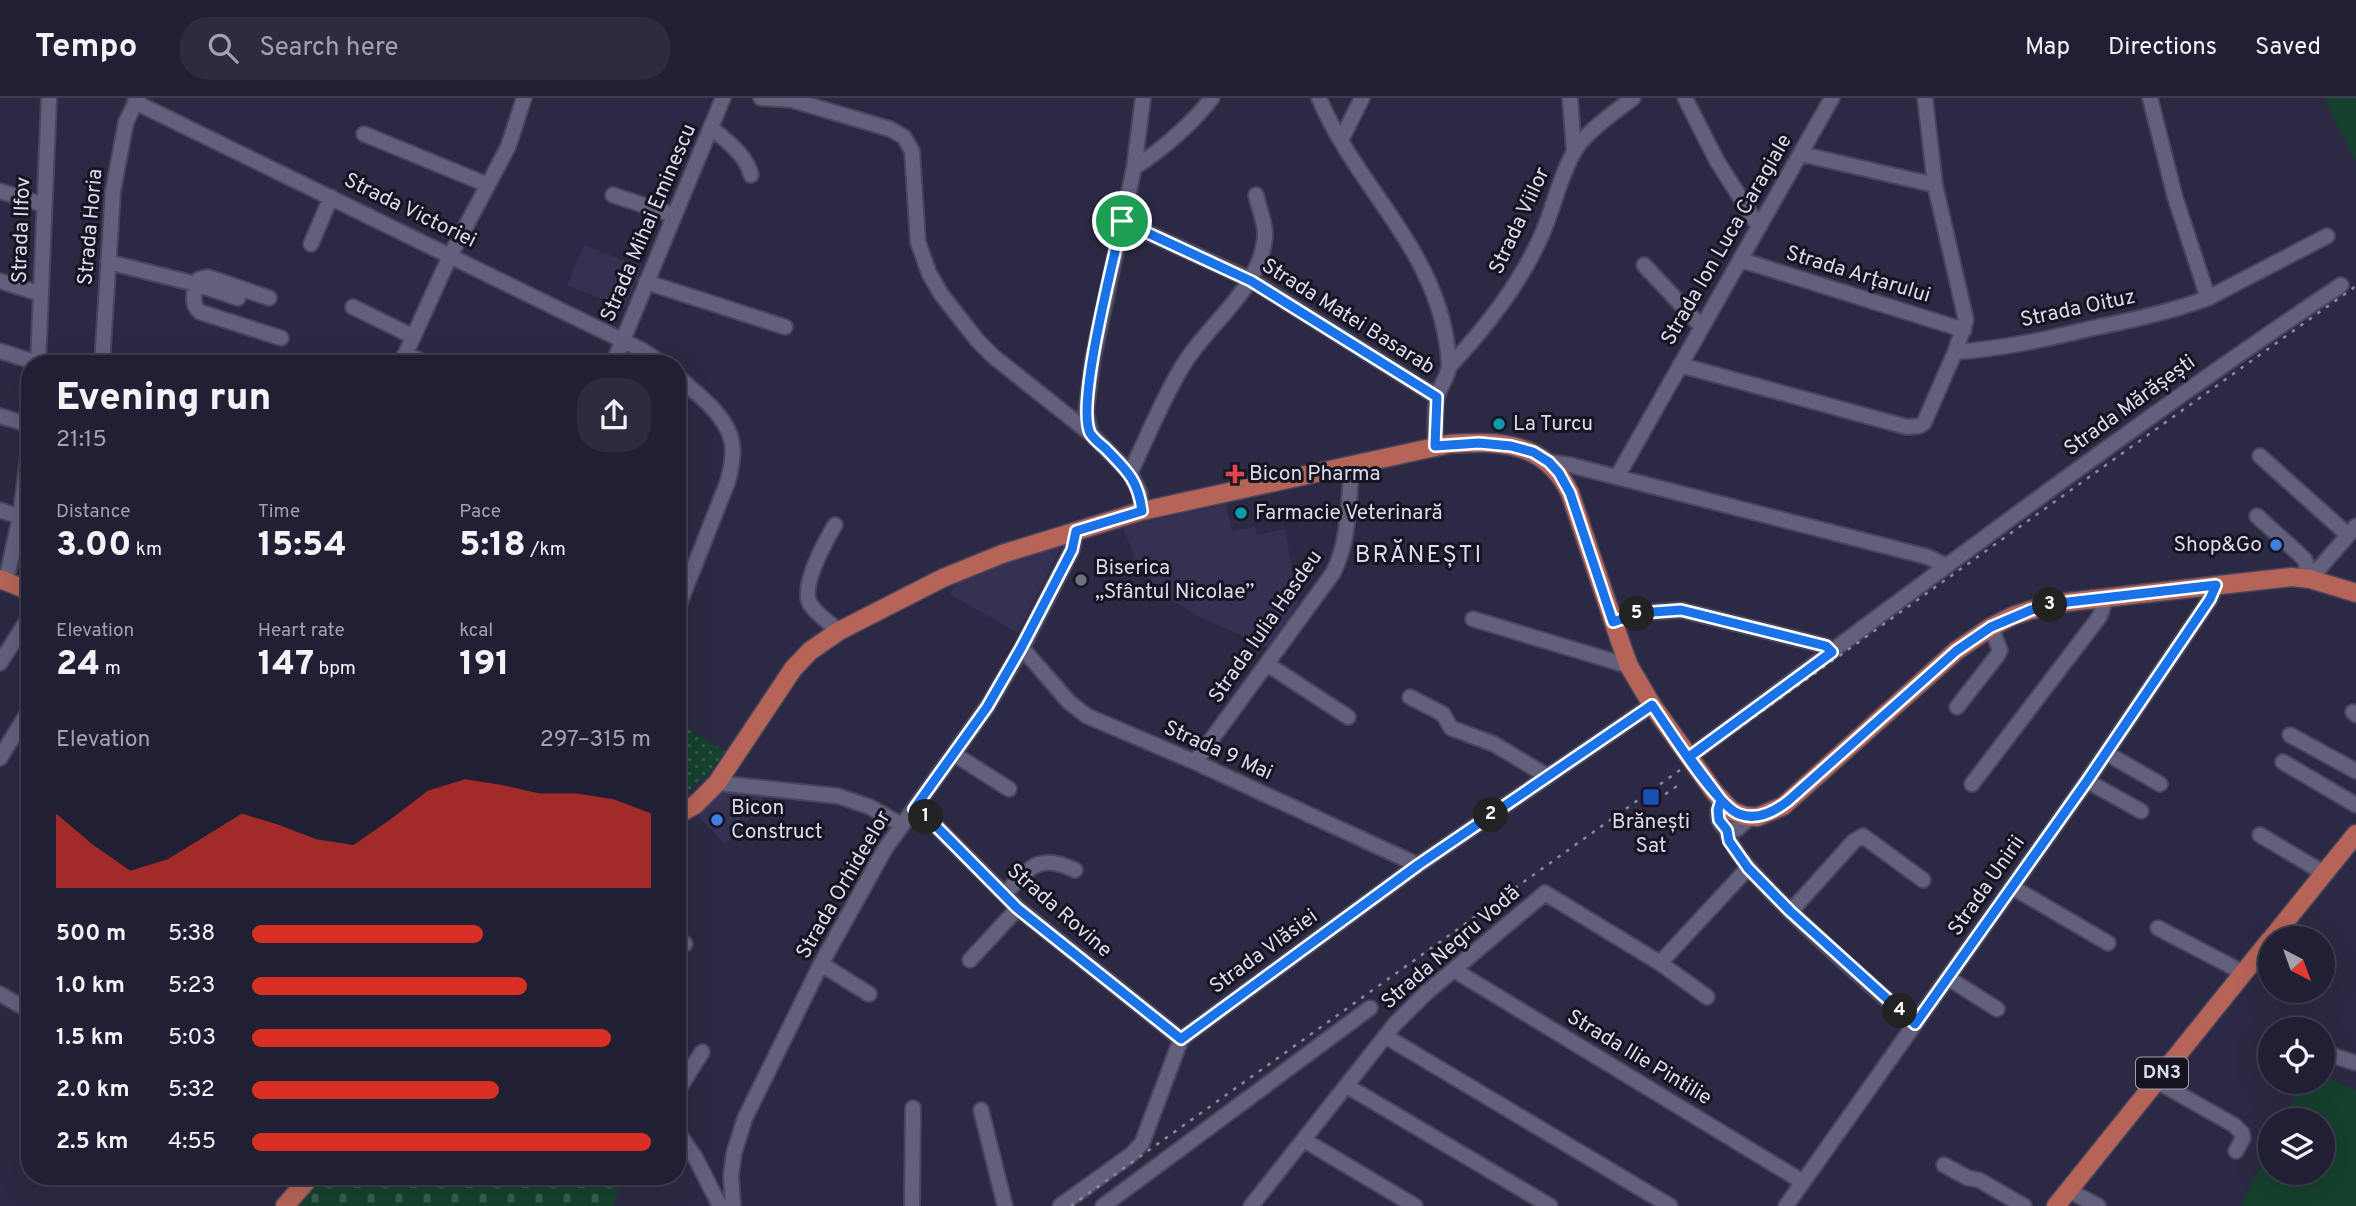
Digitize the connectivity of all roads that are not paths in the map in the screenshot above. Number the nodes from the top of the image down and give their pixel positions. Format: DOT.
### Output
graph roads {
  1 [pos="49,98"];
  2 [pos="524,98"];
  3 [pos="723,98"];
  4 [pos="761,98"];
  5 [pos="1143,98"];
  6 [pos="1212,98"];
  7 [pos="1319,98"];
  8 [pos="1362,98"];
  9 [pos="1570,98"];
  10 [pos="1633,98"];
  11 [pos="1679,98"];
  12 [pos="1832,98"];
  13 [pos="1926,98"];
  14 [pos="2150,98"];
  15 [pos="792,99"];
  16 [pos="137,100"];
  17 [pos="1688,104"];
  18 [pos="712,128"];
  19 [pos="364,134"];
  20 [pos="1341,140"];
  21 [pos="1574,151"];
  22 [pos="1801,154"];
  23 [pos="1134,168"];
  24 [pos="751,175"];
  25 [pos="488,185"];
  26 [pos="1936,185"];
  27 [pos="0,191"];
  28 [pos="613,195"];
  29 [pos="1255,195"];
  30 [pos="331,197"];
  31 [pos="44,205"];
  32 [pos="673,215"];
  33 [pos="1122,221"];
  34 [pos="1759,227"];
  35 [pos="2327,236"];
  36 [pos="311,244"];
  37 [pos="450,256"];
  38 [pos="1741,260"];
  39 [pos="108,262"];
  40 [pos="1644,265"];
  41 [pos="0,281"];
  42 [pos="1251,281"];
  43 [pos="646,282"];
  44 [pos="196,284"];
  45 [pos="2341,285"];
  46 [pos="41,294"];
  47 [pos="238,298"];
  48 [pos="269,298"];
  49 [pos="2207,298"];
  50 [pos="353,307"];
  51 [pos="785,327"];
  52 [pos="1702,327"];
  53 [pos="1964,330"];
  54 [pos="412,336"];
  55 [pos="281,338"];
  56 [pos="623,340"];
  57 [pos="0,351"];
  58 [pos="1955,352"];
  59 [pos="38,355"];
  60 [pos="103,355"];
  61 [pos="405,355"];
  62 [pos="617,355"];
  63 [pos="650,355"];
  64 [pos="21,358"];
  65 [pos="1680,365"];
  66 [pos="1449,367"];
  67 [pos="686,384"];
  68 [pos="1437,397"];
  69 [pos="0,415"];
  70 [pos="21,422"];
  71 [pos="1091,434"];
  72 [pos="1435,446"];
  73 [pos="2260,456"];
  74 [pos="1549,462"];
  75 [pos="1352,464"];
  76 [pos="1130,473"];
  77 [pos="1616,477"];
  78 [pos="0,510"];
  79 [pos="21,510"];
  80 [pos="1142,511"];
  81 [pos="2257,516"];
  82 [pos="20,517"];
  83 [pos="835,526"];
  84 [pos="1076,531"];
  85 [pos="2352,531"];
  86 [pos="1947,566"];
  87 [pos="2310,579"];
  88 [pos="3,580"];
  89 [pos="2216,585"];
  90 [pos="21,587"];
  91 [pos="686,587"];
  92 [pos="2356,593"];
  93 [pos="2106,597"];
  94 [pos="1473,619"];
  95 [pos="1613,622"];
  96 [pos="1991,627"];
  97 [pos="21,630"];
  98 [pos="839,631"];
  99 [pos="1021,648"];
  100 [pos="1832,652"];
  101 [pos="0,663"];
  102 [pos="1267,664"];
  103 [pos="1629,666"];
  104 [pos="1410,697"];
  105 [pos="1652,705"];
  106 [pos="1957,707"];
  107 [pos="1348,718"];
  108 [pos="21,724"];
  109 [pos="2290,735"];
  110 [pos="2106,753"];
  111 [pos="954,754"];
  112 [pos="1689,757"];
  113 [pos="0,758"];
  114 [pos="1195,762"];
  115 [pos="2283,762"];
  116 [pos="2356,771"];
  117 [pos="1547,776"];
  118 [pos="2087,781"];
  119 [pos="717,783"];
  120 [pos="2160,784"];
  121 [pos="1972,785"];
  122 [pos="1009,789"];
  123 [pos="1721,800"];
  124 [pos="2356,806"];
  125 [pos="914,809"];
  126 [pos="686,810"];
  127 [pos="2141,811"];
  128 [pos="1751,817"];
  129 [pos="902,825"];
  130 [pos="1727,830"];
  131 [pos="2356,834"];
  132 [pos="2260,835"];
  133 [pos="1418,865"];
  134 [pos="1748,868"];
  135 [pos="1075,870"];
  136 [pos="2324,873"];
  137 [pos="1923,880"];
  138 [pos="2012,887"];
  139 [pos="1004,894"];
  140 [pos="1017,908"];
  141 [pos="1790,911"];
  142 [pos="2281,926"];
  143 [pos="2158,928"];
  144 [pos="2108,943"];
  145 [pos="2258,955"];
  146 [pos="970,960"];
  147 [pos="1660,963"];
  148 [pos="821,964"];
  149 [pos="1454,970"];
  150 [pos="2244,973"];
  151 [pos="1948,978"];
  152 [pos="0,994"];
  153 [pos="869,994"];
  154 [pos="1707,997"];
  155 [pos="21,1006"];
  156 [pos="1370,1008"];
  157 [pos="1997,1009"];
  158 [pos="1915,1024"];
  159 [pos="1385,1036"];
  160 [pos="1181,1039"];
  161 [pos="702,1052"];
  162 [pos="2335,1056"];
  163 [pos="2356,1063"];
  164 [pos="686,1078"];
  165 [pos="2156,1081"];
  166 [pos="1347,1086"];
  167 [pos="913,1108"];
  168 [pos="981,1110"];
  169 [pos="1144,1137"];
  170 [pos="1304,1140"];
  171 [pos="686,1144"];
  172 [pos="2236,1151"];
  173 [pos="1159,1164"];
  174 [pos="1944,1165"];
  175 [pos="1803,1182"];
  176 [pos="301,1185"];
  177 [pos="2068,1190"];
  178 [pos="285,1206"];
  179 [pos="720,1206"];
  180 [pos="733,1206"];
  181 [pos="912,1206"];
  182 [pos="1005,1206"];
  183 [pos="1060,1206"];
  184 [pos="1103,1206"];
  185 [pos="1251,1206"];
  186 [pos="1415,1206"];
  187 [pos="1550,1206"];
  188 [pos="1670,1206"];
  189 [pos="1786,1206"];
  190 [pos="2025,1206"];
  191 [pos="2056,1206"];
  192 [pos="2098,1206"];
  1 -- 31 [label="street, Strada Ilfov"];
  2 -- 25 [label="street"];
  3 -- 18 [label="street, Strada Mihai Eminescu"];
  4 -- 15 [label="street"];
  5 -- 23 [label="street"];
  6 -- 23 [label="street"];
  7 -- 20 [label="street"];
  8 -- 20 [label="street"];
  9 -- 21 [label="street"];
  10 -- 21 [label="street, Strada Viilor"];
  11 -- 17 [label="street"];
  12 -- 22 [label="street, Strada Ion Luca Caragiale"];
  13 -- 26 [label="street, Strada Ion Luca Caragiale"];
  14 -- 49 [label="street"];
  15 -- 71 [label="street"];
  16 -- 30 [label="street, Strada Victoriei"];
  16 -- 39 [label="street, Strada Horia"];
  17 -- 34 [label="street"];
  18 -- 24 [label="street"];
  18 -- 32 [label="street, Strada Mihai Eminescu"];
  19 -- 25 [label="street"];
  20 -- 66 [label="street"];
  21 -- 66 [label="street, Strada Viilor"];
  22 -- 26 [label="street"];
  22 -- 34 [label="street, Strada Ion Luca Caragiale"];
  23 -- 33 [label="street"];
  25 -- 37 [label="street"];
  26 -- 53 [label="street, Strada Ion Luca Caragiale"];
  27 -- 31 [label="street"];
  28 -- 32 [label="street"];
  29 -- 42 [label="street"];
  30 -- 36 [label="street"];
  30 -- 37 [label="street, Strada Victoriei"];
  31 -- 46 [label="street, Strada Ilfov"];
  32 -- 43 [label="street, Strada Mihai Eminescu"];
  33 -- 42 [label="street, Strada Matei Basarab"];
  33 -- 71 [label="street"];
  34 -- 38 [label="street, Strada Ion Luca Caragiale"];
  35 -- 49 [label="street, Strada Oituz"];
  37 -- 54 [label="street"];
  37 -- 56 [label="street, Strada Victoriei"];
  38 -- 52 [label="street, Strada Ion Luca Caragiale"];
  38 -- 53 [label="street, Strada Arțarului"];
  39 -- 44 [label="street"];
  39 -- 60 [label="street, Strada Horia"];
  40 -- 52 [label="street"];
  41 -- 46 [label="street"];
  42 -- 68 [label="street, Strada Matei Basarab"];
  42 -- 76 [label="street"];
  43 -- 51 [label="street"];
  43 -- 56 [label="street, Strada Mihai Eminescu"];
  44 -- 47 [label="street"];
  44 -- 48 [label="street"];
  44 -- 55 [label="street"];
  45 -- 86 [label="street, Strada Mărășești"];
  46 -- 59 [label="street, Strada Ilfov"];
  49 -- 58 [label="street, Strada Oituz"];
  50 -- 54 [label="street"];
  52 -- 65 [label="street, Strada Ion Luca Caragiale"];
  53 -- 58 [label="street, Strada Ion Luca Caragiale"];
  54 -- 61 [label="street"];
  56 -- 62 [label="street, Strada Mihai Eminescu"];
  56 -- 63 [label="street, Strada Victoriei"];
  57 -- 64 [label="street"];
  58 -- 65 [label="street, Strada Ion Luca Caragiale"];
  65 -- 77 [label="street, Strada Ion Luca Caragiale"];
  66 -- 68 [label="street"];
  67 -- 91 [label="street"];
  68 -- 72 [label="street"];
  69 -- 70 [label="street"];
  71 -- 76 [label="street"];
  72 -- 74 [label="main road"];
  72 -- 75 [label="main road"];
  73 -- 85 [label="street"];
  74 -- 77 [label="street"];
  74 -- 95 [label="main road"];
  75 -- 80 [label="main road"];
  75 -- 102 [label="street, Strada Iulia Hasdeu"];
  76 -- 80 [label="street"];
  77 -- 86 [label="street"];
  78 -- 82 [label="street"];
  79 -- 82 [label="street"];
  80 -- 84 [label="main road"];
  81 -- 87 [label="street"];
  82 -- 88 [label="street"];
  83 -- 98 [label="street"];
  84 -- 98 [label="main road"];
  84 -- 99 [label="street, Strada Orhideelor"];
  85 -- 87 [label="street"];
  86 -- 100 [label="street, Strada Mărășești"];
  87 -- 89 [label="main road"];
  87 -- 92 [label="main road"];
  88 -- 90 [label="main road"];
  89 -- 93 [label="main road"];
  89 -- 110 [label="street, Strada Unirii"];
  93 -- 96 [label="main road"];
  93 -- 121 [label="street"];
  94 -- 103 [label="street"];
  95 -- 100 [label="street"];
  95 -- 103 [label="main road"];
  96 -- 106 [label="street"];
  96 -- 128 [label="main road"];
  97 -- 101 [label="street"];
  98 -- 119 [label="main road"];
  99 -- 111 [label="street, Strada Orhideelor"];
  99 -- 114 [label="street, Strada 9 Mai"];
  100 -- 112 [label="street, Strada Mărășești"];
  102 -- 107 [label="street"];
  102 -- 114 [label="street, Strada Iulia Hasdeu"];
  103 -- 105 [label="main road"];
  104 -- 117 [label="street"];
  105 -- 112 [label="main road"];
  105 -- 117 [label="street, Strada Vlăsiei"];
  108 -- 113 [label="street"];
  109 -- 116 [label="street"];
  110 -- 118 [label="street, Strada Unirii"];
  110 -- 120 [label="street"];
  111 -- 122 [label="street"];
  111 -- 125 [label="street, Strada Orhideelor"];
  112 -- 123 [label="main road"];
  114 -- 133 [label="street, Strada 9 Mai"];
  115 -- 124 [label="street"];
  117 -- 133 [label="street, Strada Vlăsiei"];
  118 -- 127 [label="street"];
  118 -- 138 [label="street, Strada Unirii"];
  119 -- 126 [label="main road"];
  119 -- 129 [label="street"];
  123 -- 128 [label="main road"];
  123 -- 130 [label="street"];
  125 -- 129 [label="street, Strada Orhideelor"];
  125 -- 139 [label="street, Strada Rovine"];
  128 -- 130 [label="street"];
  129 -- 148 [label="street, Strada Orhideelor"];
  130 -- 134 [label="street"];
  131 -- 136 [label="main road, DN3"];
  132 -- 136 [label="street"];
  133 -- 160 [label="street, Strada Vlăsiei"];
  134 -- 141 [label="street"];
  134 -- 147 [label="street"];
  135 -- 139 [label="street"];
  136 -- 142 [label="main road, DN3"];
  137 -- 141 [label="street"];
  138 -- 144 [label="street"];
  138 -- 151 [label="street, Strada Unirii"];
  139 -- 140 [label="street, Strada Rovine"];
  140 -- 146 [label="street"];
  140 -- 160 [label="street, Strada Rovine"];
  141 -- 158 [label="street"];
  143 -- 150 [label="street"];
  145 -- 150 [label="main road, DN3"];
  147 -- 149 [label="street, Strada Negru Vodă"];
  147 -- 154 [label="street, Strada Negru Vodă"];
  148 -- 153 [label="street"];
  148 -- 180 [label="street, Strada Orhideelor"];
  149 -- 159 [label="street, Strada Negru Vodă"];
  149 -- 175 [label="street, Strada Ilie Pintilie"];
  150 -- 165 [label="main road, DN3"];
  151 -- 157 [label="street"];
  151 -- 158 [label="street, Strada Unirii"];
  152 -- 155 [label="street"];
  156 -- 173 [label="street"];
  158 -- 175 [label="street, Strada Unirii"];
  159 -- 166 [label="street, Strada Negru Vodă"];
  159 -- 188 [label="street"];
  160 -- 169 [label="street"];
  161 -- 164 [label="street"];
  162 -- 163 [label="street"];
  165 -- 172 [label="street"];
  165 -- 177 [label="main road, DN3"];
  166 -- 170 [label="street, Strada Negru Vodă"];
  166 -- 187 [label="street"];
  167 -- 181 [label="street"];
  168 -- 182 [label="street"];
  169 -- 173 [label="street"];
  169 -- 183 [label="street"];
  170 -- 185 [label="street, Strada Negru Vodă"];
  170 -- 186 [label="street"];
  171 -- 179 [label="street"];
  173 -- 184 [label="street"];
  174 -- 190 [label="street"];
  175 -- 189 [label="street, Strada Unirii"];
  176 -- 178 [label="main road"];
  177 -- 191 [label="main road, DN3"];
  177 -- 192 [label="street"];
}
